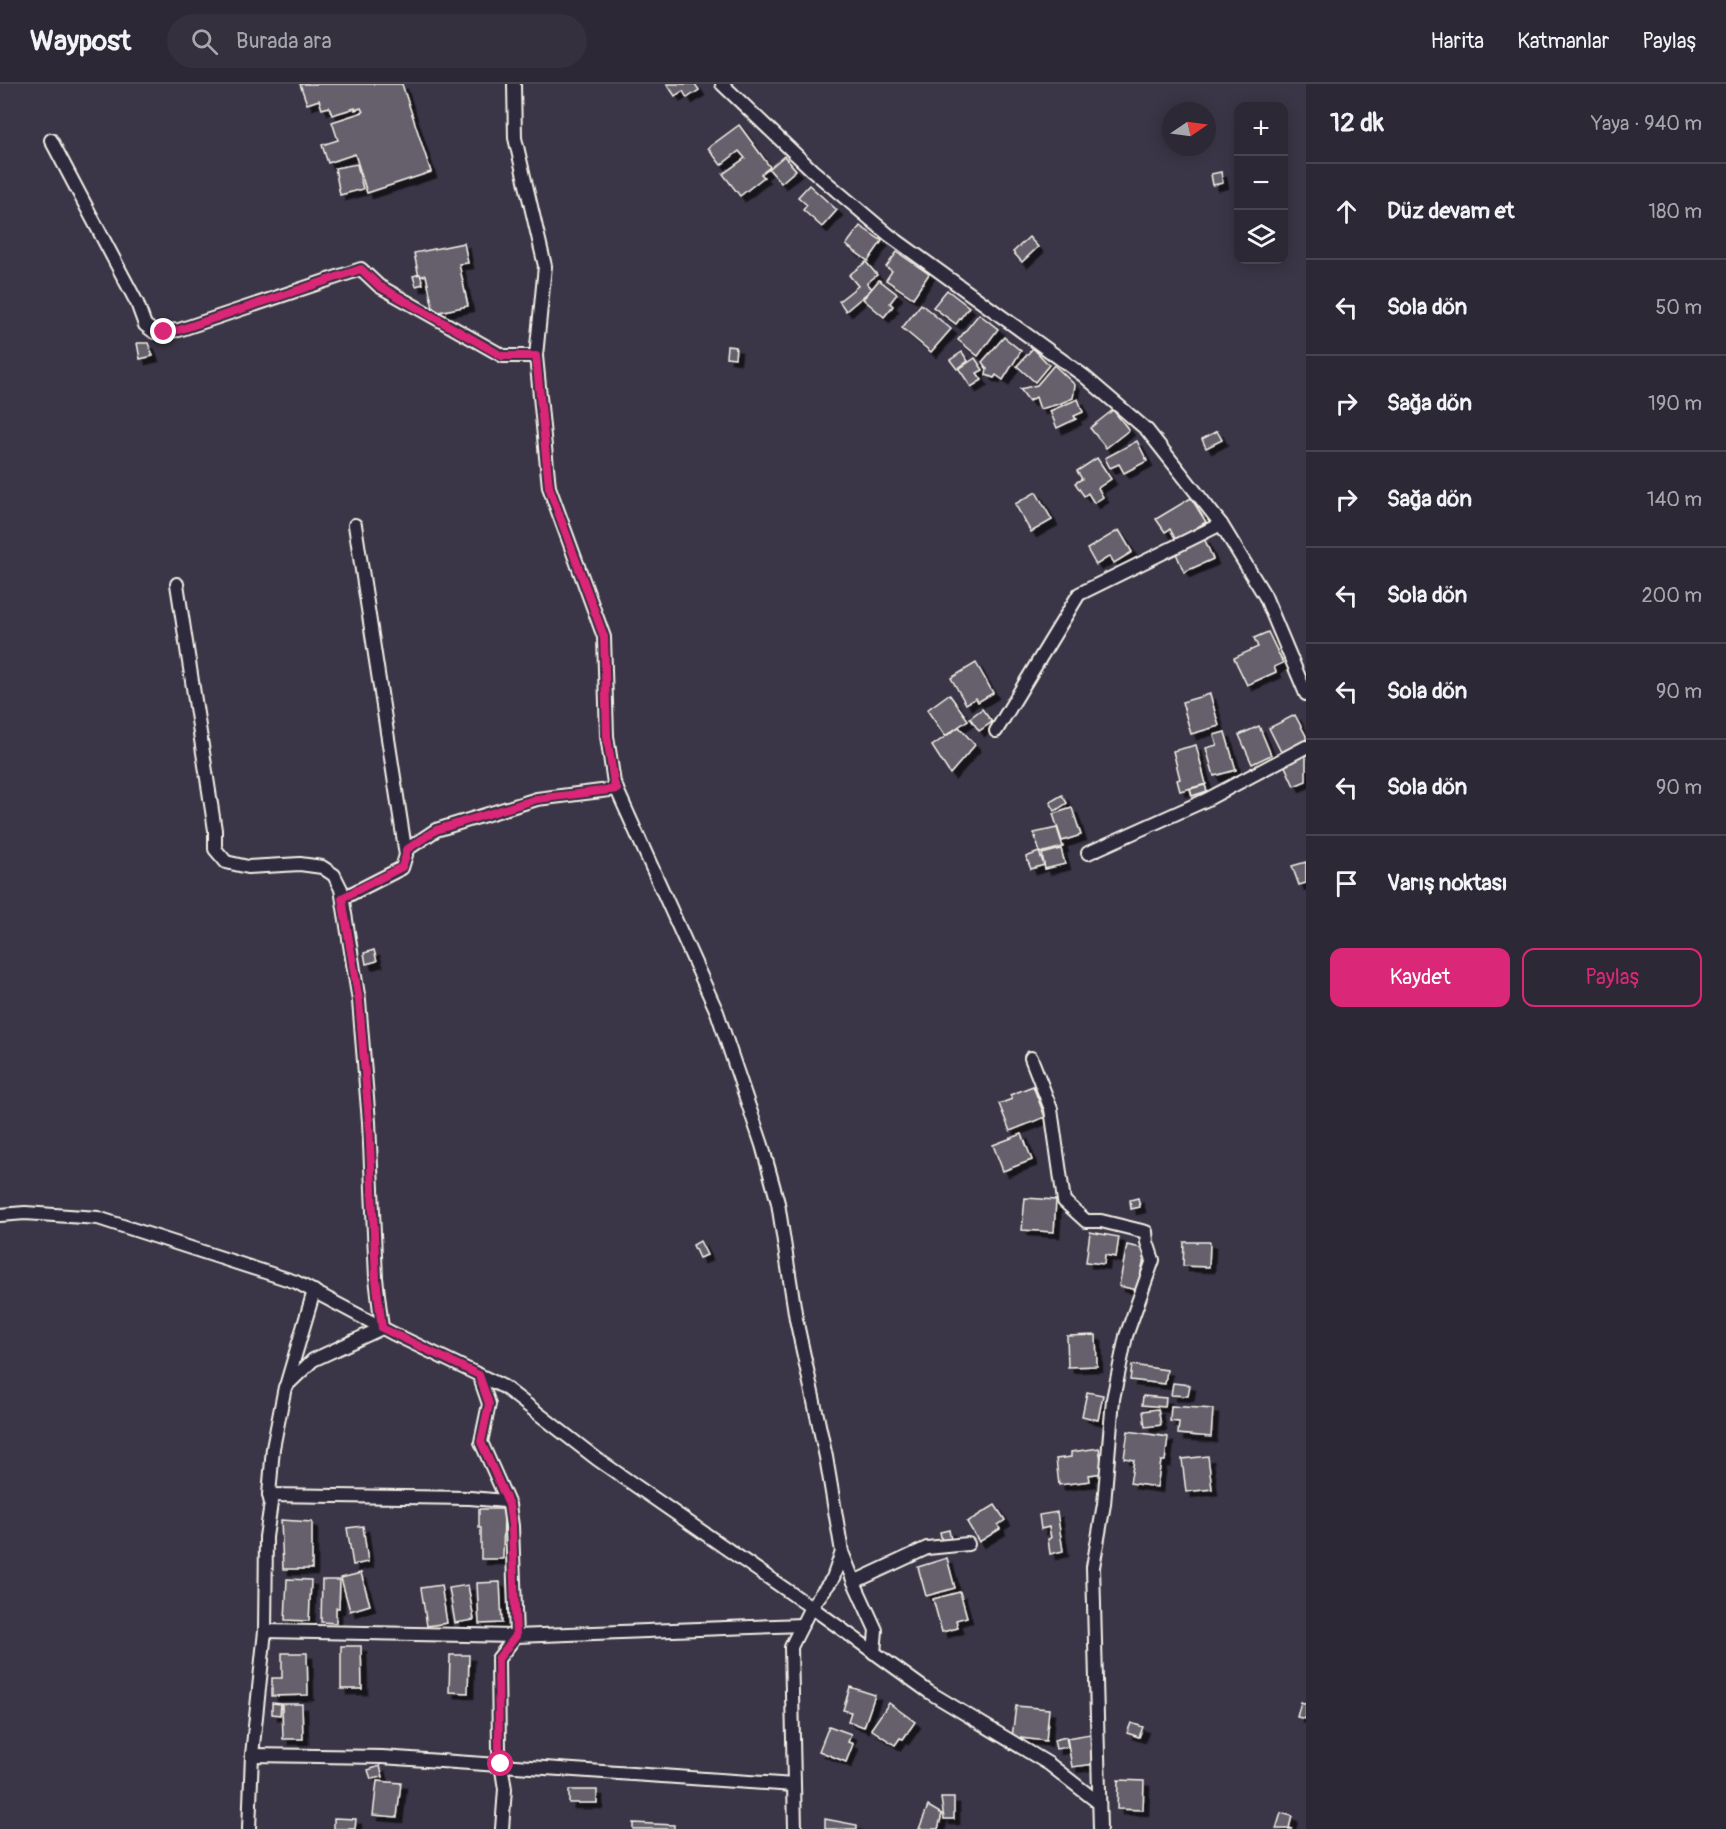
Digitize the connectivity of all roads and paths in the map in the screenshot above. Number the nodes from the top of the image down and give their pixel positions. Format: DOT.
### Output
graph roads {
  1 [pos="514,84"];
  2 [pos="722,84"];
  3 [pos="51,140"];
  4 [pos="536,356"];
  5 [pos="1221,524"];
  6 [pos="356,525"];
  7 [pos="177,584"];
  8 [pos="1306,694"];
  9 [pos="996,730"];
  10 [pos="1306,747"];
  11 [pos="617,789"];
  12 [pos="406,850"];
  13 [pos="1088,853"];
  14 [pos="342,898"];
  15 [pos="1031,1058"];
  16 [pos="0,1215"];
  17 [pos="314,1291"];
  18 [pos="382,1328"];
  19 [pos="479,1375"];
  20 [pos="285,1387"];
  21 [pos="269,1496"];
  22 [pos="509,1505"];
  23 [pos="968,1544"];
  24 [pos="842,1552"];
  25 [pos="854,1582"];
  26 [pos="811,1607"];
  27 [pos="802,1624"];
  28 [pos="265,1631"];
  29 [pos="516,1636"];
  30 [pos="874,1653"];
  31 [pos="252,1755"];
  32 [pos="501,1764"];
  33 [pos="794,1785"];
  34 [pos="1099,1803"];
  35 [pos="249,1829"];
  36 [pos="502,1829"];
  37 [pos="795,1829"];
  38 [pos="1100,1829"];
  1 -- 4 [label="street"];
  2 -- 5 [label="street"];
  3 -- 4 [label="street"];
  4 -- 11 [label="street"];
  5 -- 8 [label="street"];
  5 -- 9 [label="street"];
  6 -- 12 [label="street"];
  7 -- 14 [label="street"];
  10 -- 13 [label="street"];
  11 -- 12 [label="street"];
  11 -- 24 [label="street"];
  12 -- 14 [label="street"];
  14 -- 18 [label="street"];
  15 -- 34 [label="street"];
  16 -- 17 [label="street"];
  17 -- 18 [label="street"];
  17 -- 20 [label="street"];
  18 -- 19 [label="street"];
  18 -- 20 [label="street"];
  19 -- 22 [label="street"];
  19 -- 26 [label="street"];
  20 -- 21 [label="street"];
  21 -- 22 [label="street"];
  21 -- 28 [label="street"];
  22 -- 29 [label="street"];
  23 -- 25 [label="street"];
  24 -- 25 [label="street"];
  24 -- 26 [label="street"];
  25 -- 30 [label="street"];
  26 -- 27 [label="street"];
  26 -- 30 [label="street"];
  27 -- 29 [label="street"];
  27 -- 33 [label="street"];
  28 -- 29 [label="street"];
  28 -- 31 [label="street"];
  29 -- 32 [label="street"];
  30 -- 34 [label="street"];
  31 -- 32 [label="street"];
  31 -- 35 [label="street"];
  32 -- 33 [label="street"];
  32 -- 36 [label="street"];
  33 -- 37 [label="street"];
  34 -- 38 [label="street"];
}
